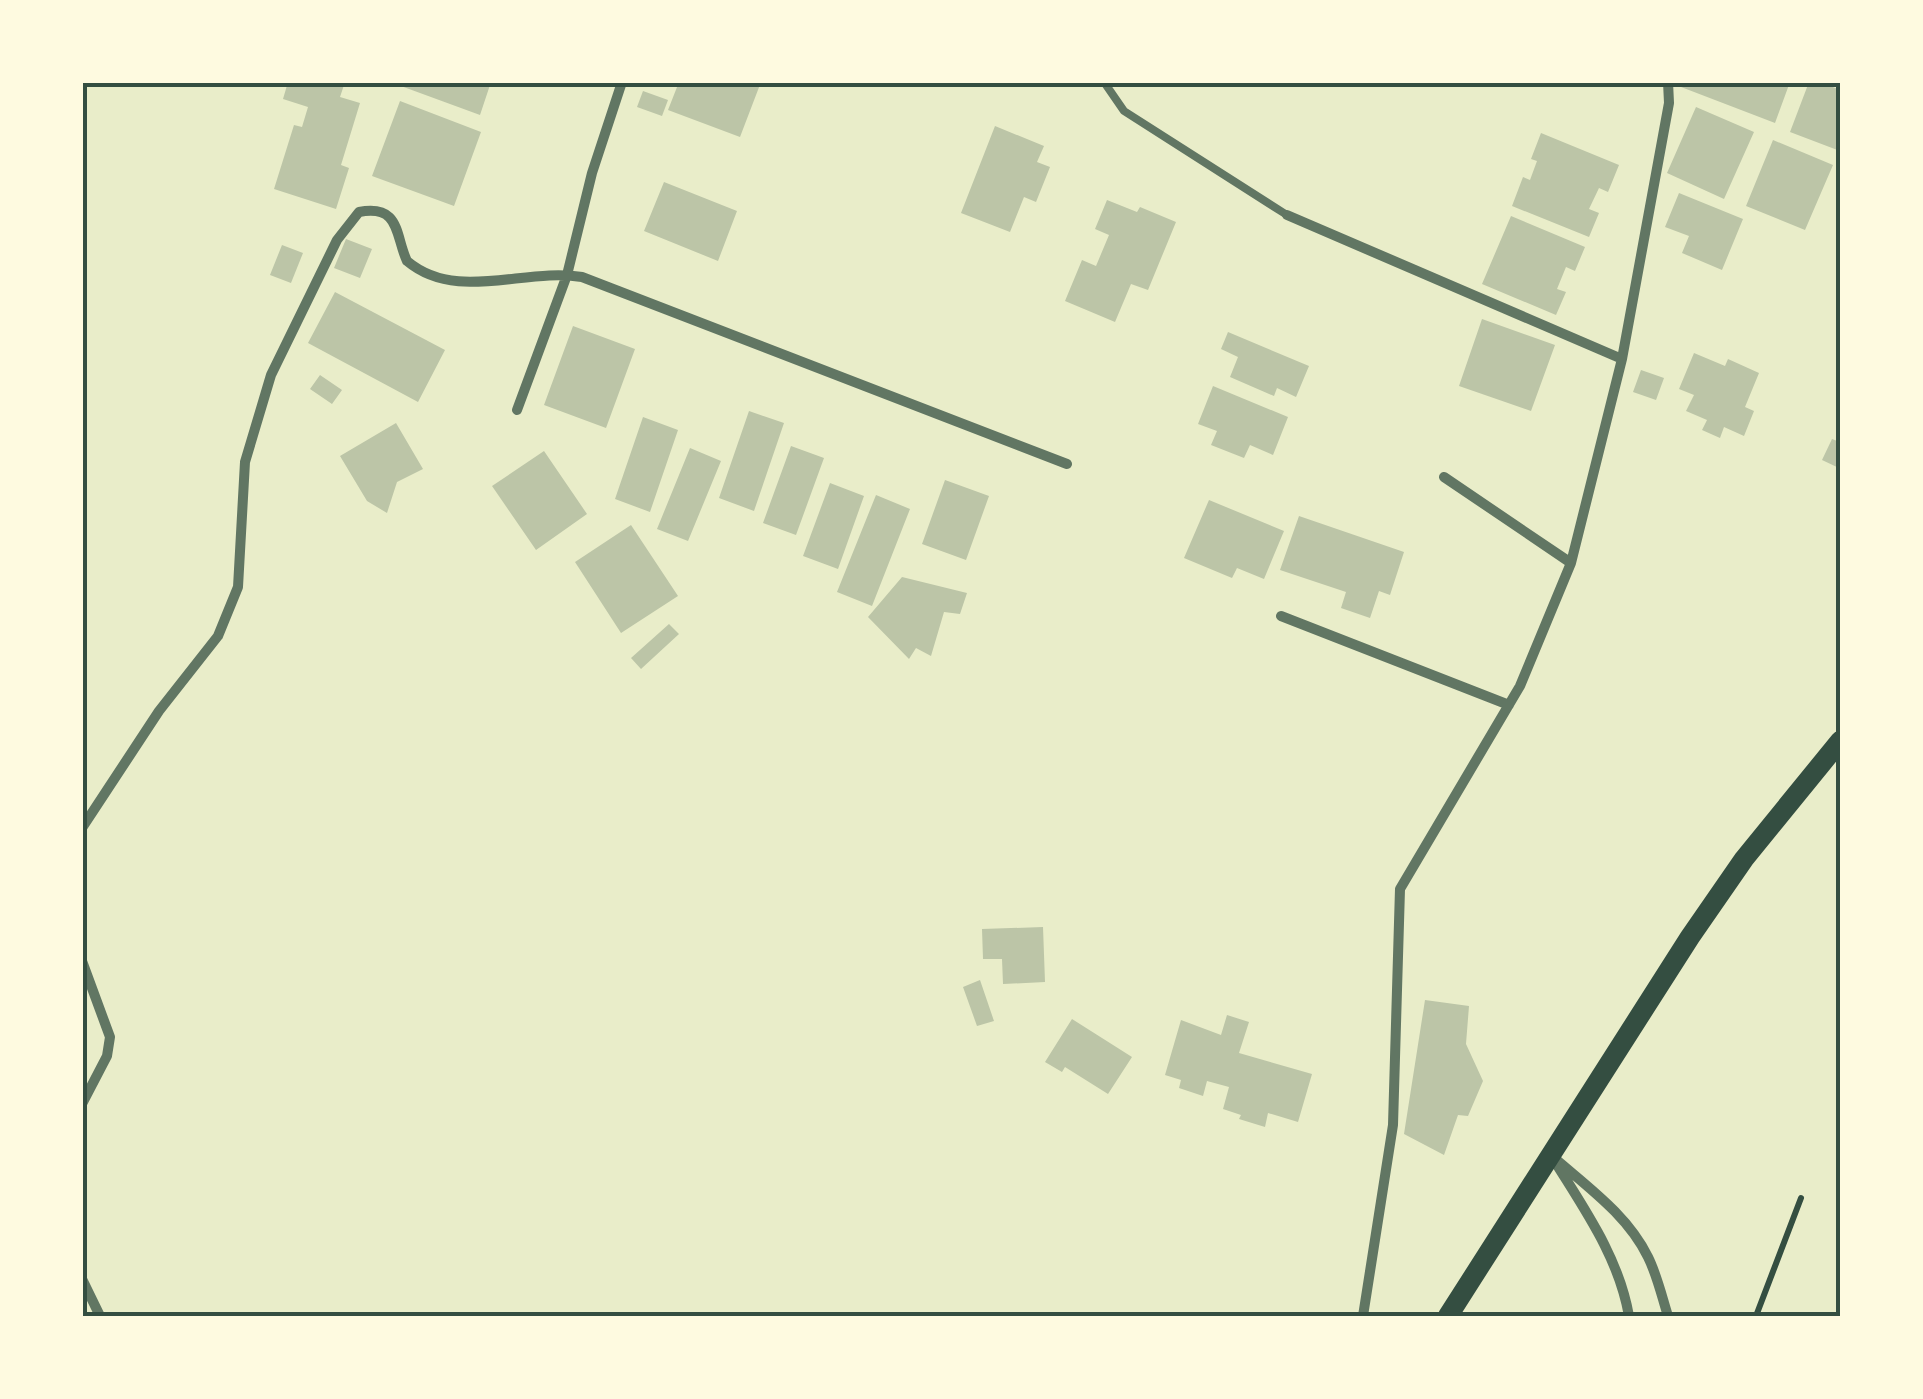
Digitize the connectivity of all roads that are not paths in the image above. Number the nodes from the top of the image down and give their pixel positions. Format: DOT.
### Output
graph roads {
  1 [pos="622,82"];
  2 [pos="1104,82"];
  3 [pos="1668,82"];
  4 [pos="1286,214"];
  5 [pos="566,274"];
  6 [pos="1622,360"];
  7 [pos="517,410"];
  8 [pos="1067,464"];
  9 [pos="1444,476"];
  10 [pos="1571,563"];
  11 [pos="1280,616"];
  12 [pos="1509,705"];
  13 [pos="1840,741"];
  14 [pos="82,828"];
  15 [pos="82,961"];
  16 [pos="82,1104"];
  17 [pos="1551,1156"];
  18 [pos="82,1279"];
  19 [pos="100,1316"];
  20 [pos="1363,1316"];
  21 [pos="1448,1316"];
  22 [pos="1628,1316"];
  23 [pos="1668,1316"];
  1 -- 5 [label="street"];
  2 -- 4 [label="lane"];
  3 -- 6 [label="street"];
  4 -- 6 [label="street"];
  5 -- 7 [label="street"];
  5 -- 8 [label="street"];
  5 -- 14 [label="street"];
  6 -- 10 [label="street"];
  9 -- 10 [label="street"];
  10 -- 12 [label="street"];
  11 -- 12 [label="street"];
  12 -- 20 [label="street"];
  13 -- 17 [label="main road"];
  15 -- 16 [label="street"];
  17 -- 21 [label="main road"];
  17 -- 22 [label="street"];
  17 -- 23 [label="street"];
  18 -- 19 [label="street"];
}
